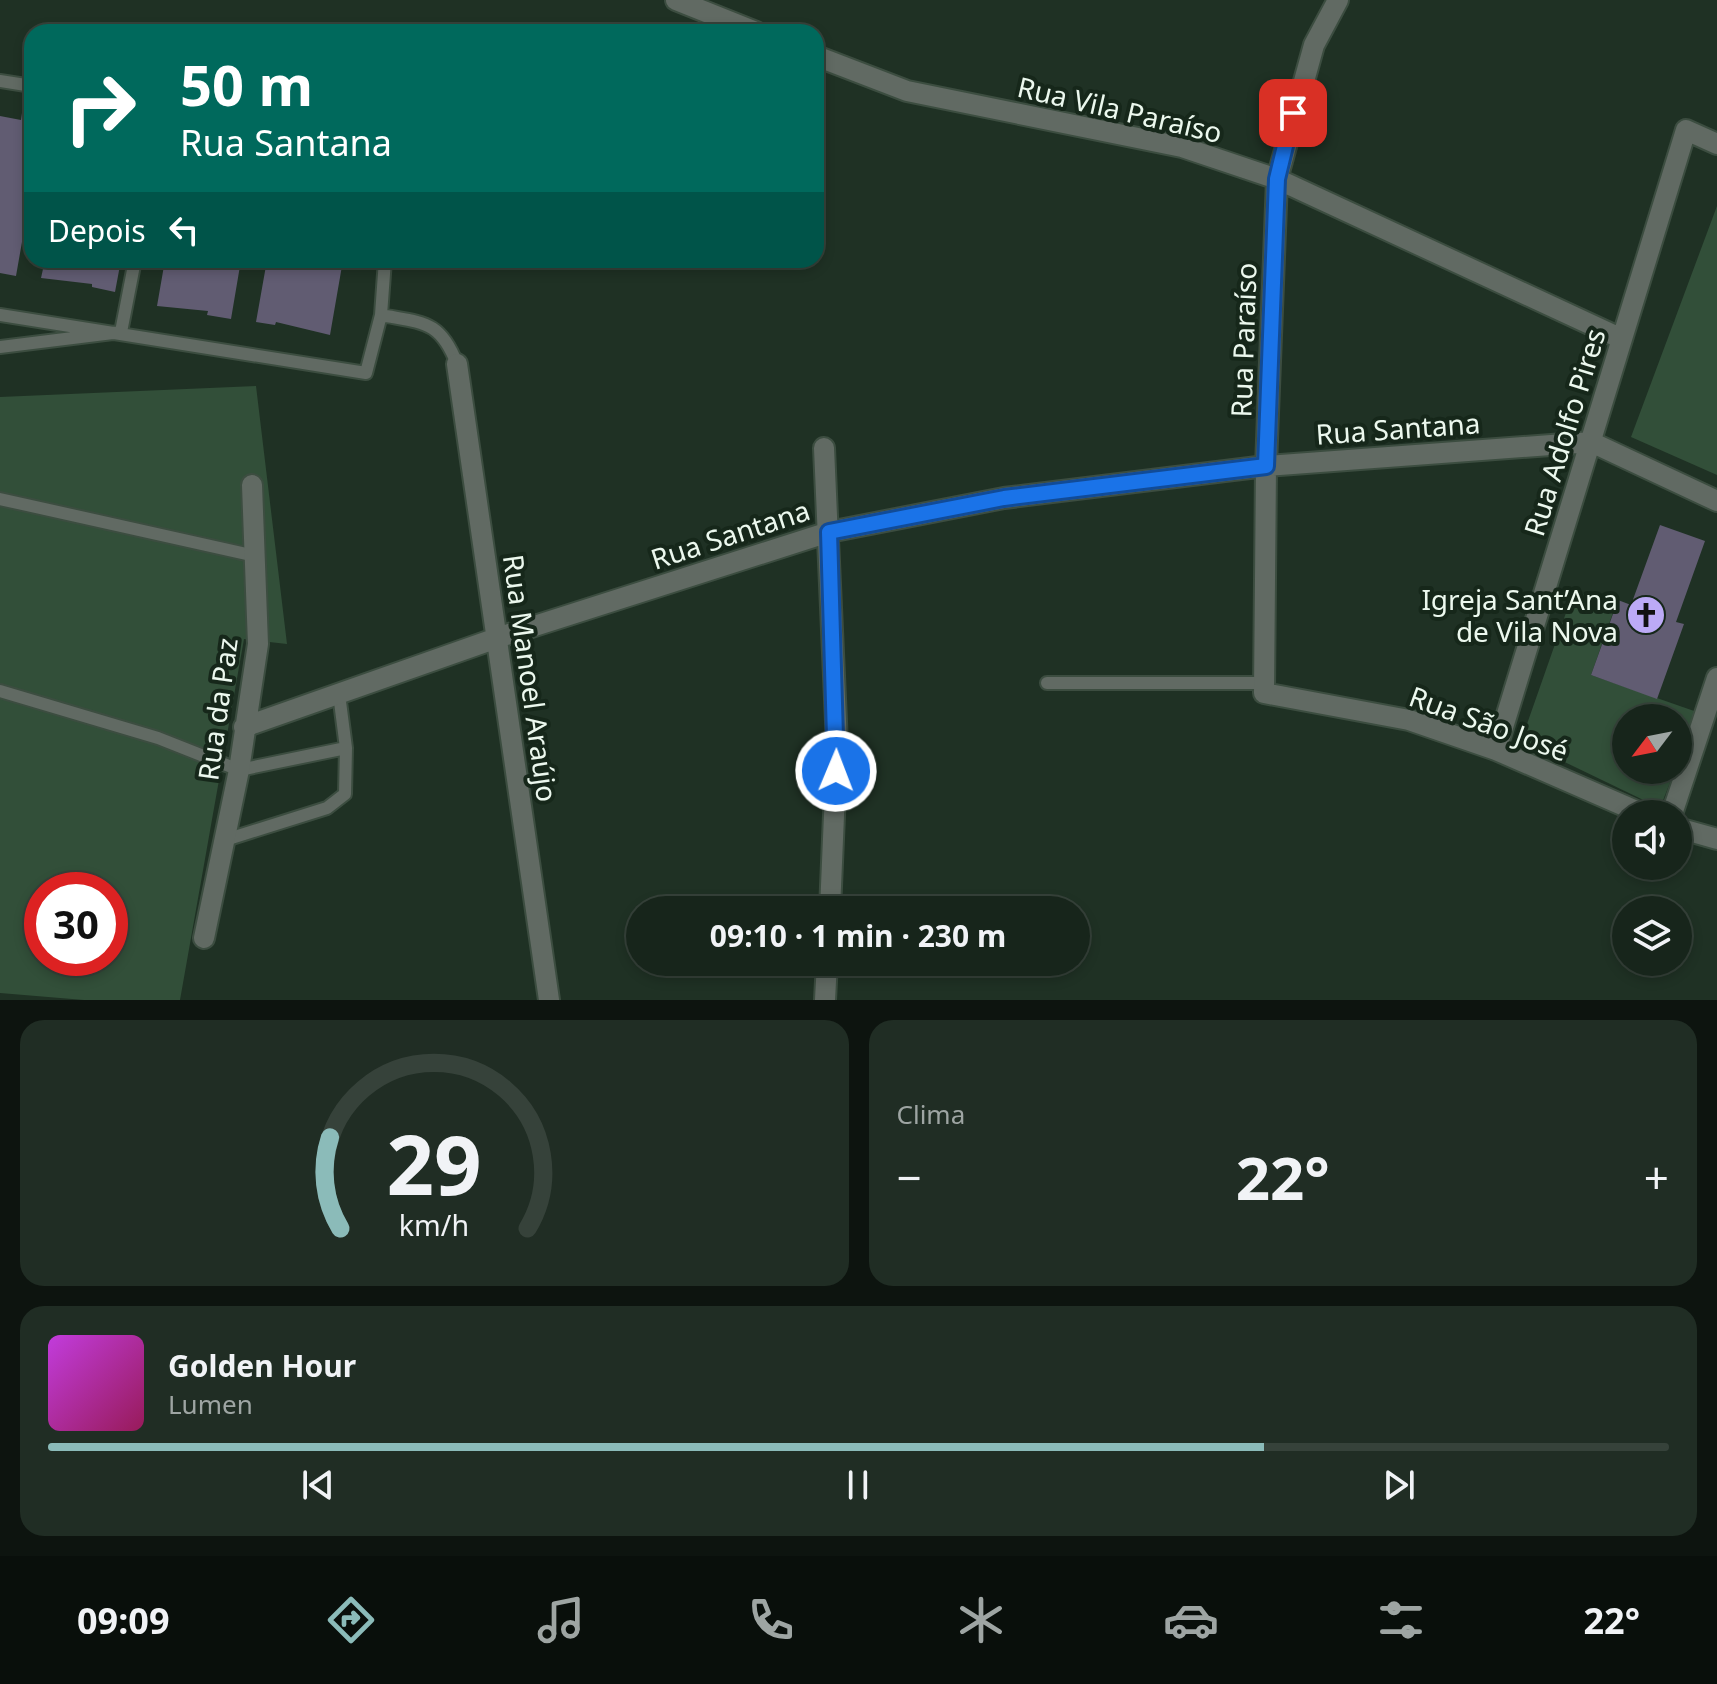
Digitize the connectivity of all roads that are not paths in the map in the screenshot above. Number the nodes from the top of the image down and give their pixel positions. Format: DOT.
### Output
graph roads {
  1 [pos="676,0"];
  2 [pos="1338,0"];
  3 [pos="736,24"];
  4 [pos="824,59"];
  5 [pos="0,81"];
  6 [pos="24,85"];
  7 [pos="1717,144"];
  8 [pos="1277,179"];
  9 [pos="133,268"];
  10 [pos="384,268"];
  11 [pos="0,315"];
  12 [pos="381,315"];
  13 [pos="121,332"];
  14 [pos="1622,339"];
  15 [pos="0,347"];
  16 [pos="457,364"];
  17 [pos="1591,442"];
  18 [pos="824,448"];
  19 [pos="1266,466"];
  20 [pos="252,485"];
  21 [pos="0,499"];
  22 [pos="1717,501"];
  23 [pos="829,532"];
  24 [pos="255,556"];
  25 [pos="497,638"];
  26 [pos="1717,678"];
  27 [pos="1047,683"];
  28 [pos="1264,688"];
  29 [pos="0,691"];
  30 [pos="339,694"];
  31 [pos="244,727"];
  32 [pos="346,748"];
  33 [pos="1496,750"];
  34 [pos="239,770"];
  35 [pos="1677,800"];
  36 [pos="1612,801"];
  37 [pos="1692,832"];
  38 [pos="1717,839"];
  39 [pos="222,841"];
  40 [pos="831,896"];
  41 [pos="204,938"];
  42 [pos="826,976"];
  43 [pos="549,1000"];
  44 [pos="825,1000"];
  1 -- 3 [label="street"];
  2 -- 8 [label="street, Rua Paraíso"];
  4 -- 8 [label="street, Rua Vila Paraíso"];
  5 -- 6 [label="lane"];
  7 -- 14 [label="street, Rua Adolfo Pires"];
  8 -- 14 [label="street, Rua Vila Paraíso"];
  8 -- 19 [label="street, Rua Paraíso"];
  9 -- 13 [label="lane"];
  10 -- 12 [label="lane"];
  11 -- 13 [label="lane"];
  12 -- 13 [label="lane"];
  12 -- 16 [label="lane"];
  13 -- 15 [label="lane"];
  14 -- 17 [label="street, Rua Adolfo Pires"];
  16 -- 25 [label="street, Rua Manoel Araújo"];
  17 -- 19 [label="street, Rua Santana"];
  17 -- 22 [label="street, Rua Santana"];
  17 -- 33 [label="street, Rua Adolfo Pires"];
  18 -- 23 [label="street"];
  19 -- 23 [label="street, Rua Santana"];
  19 -- 28 [label="street, Rua Paraíso"];
  20 -- 24 [label="street, Rua da Paz"];
  21 -- 24 [label="lane"];
  23 -- 25 [label="street, Rua Santana"];
  23 -- 40 [label="street"];
  24 -- 31 [label="street, Rua da Paz"];
  25 -- 30 [label="street, Rua Santana"];
  25 -- 43 [label="street, Rua Manoel Araújo"];
  26 -- 35 [label="street"];
  27 -- 28 [label="lane, Rua São José"];
  28 -- 33 [label="street, Rua São José"];
  29 -- 34 [label="lane"];
  30 -- 31 [label="street, Rua Santana"];
  30 -- 32 [label="lane"];
  31 -- 34 [label="street, Rua da Paz"];
  32 -- 34 [label="lane"];
  32 -- 39 [label="lane"];
  33 -- 36 [label="street, Rua São José"];
  34 -- 39 [label="street, Rua da Paz"];
  37 -- 38 [label="street"];
  39 -- 41 [label="street, Rua da Paz"];
  42 -- 44 [label="street"];
}
